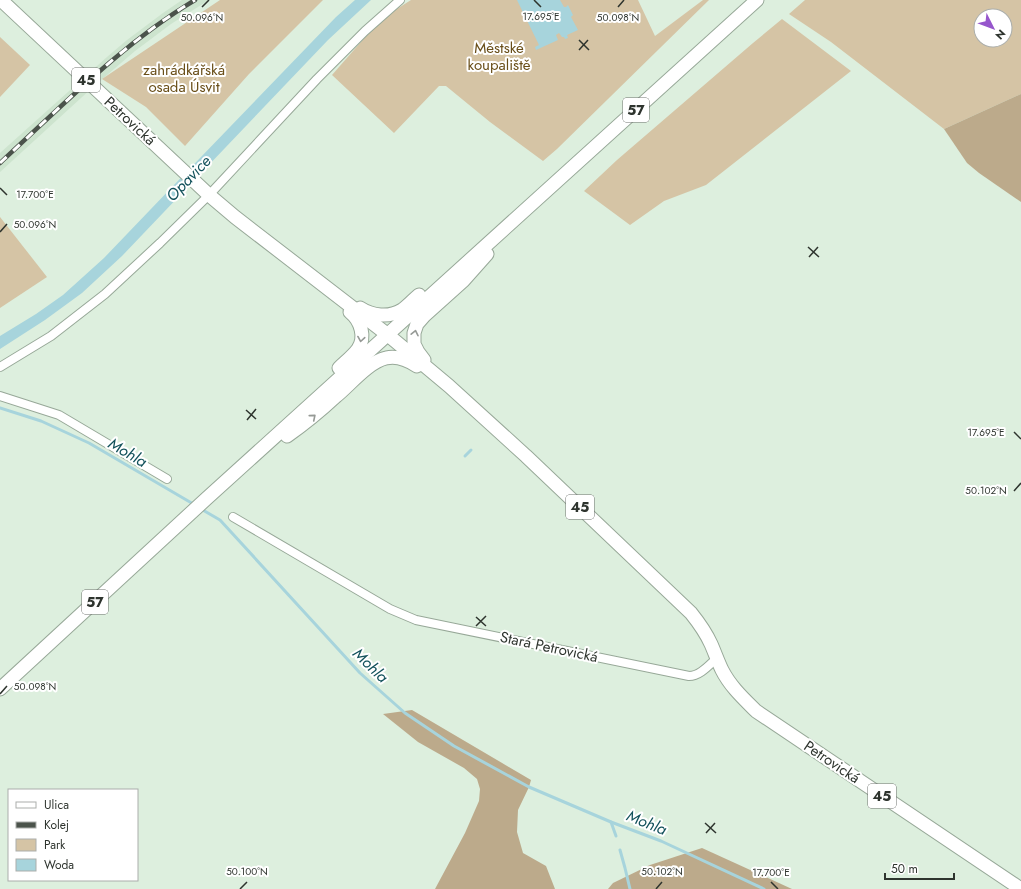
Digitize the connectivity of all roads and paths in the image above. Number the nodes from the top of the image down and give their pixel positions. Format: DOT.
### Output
graph roads {
  1 [pos="1,0"];
  2 [pos="400,0"];
  3 [pos="757,0"];
  4 [pos="207,193"];
  5 [pos="515,220"];
  6 [pos="325,286"];
  7 [pos="388,335"];
  8 [pos="0,367"];
  9 [pos="450,386"];
  10 [pos="0,396"];
  11 [pos="246,464"];
  12 [pos="167,478"];
  13 [pos="233,517"];
  14 [pos="717,658"];
  15 [pos="0,689"];
  16 [pos="1021,888"];
  1 -- 4 [label="main road, Petrovická / 45"];
  2 -- 4 [label="street"];
  3 -- 5 [label="main road, 57"];
  4 -- 6 [label="main road, 45"];
  4 -- 8 [label="street"];
  5 -- 6 [label="main road"];
  5 -- 7 [label="main road, 57"];
  9 -- 5 [label="main road, one-way"];
  6 -- 7 [label="main road, 45"];
  6 -- 11 [label="main road, one-way"];
  7 -- 9 [label="main road, 45"];
  7 -- 11 [label="main road, 57"];
  11 -- 9 [label="main road, one-way"];
  9 -- 14 [label="main road, 45"];
  10 -- 12 [label="street"];
  11 -- 15 [label="main road, 57"];
  13 -- 14 [label="street, Stará Petrovická"];
  14 -- 16 [label="main road, Petrovická / 45"];
}
